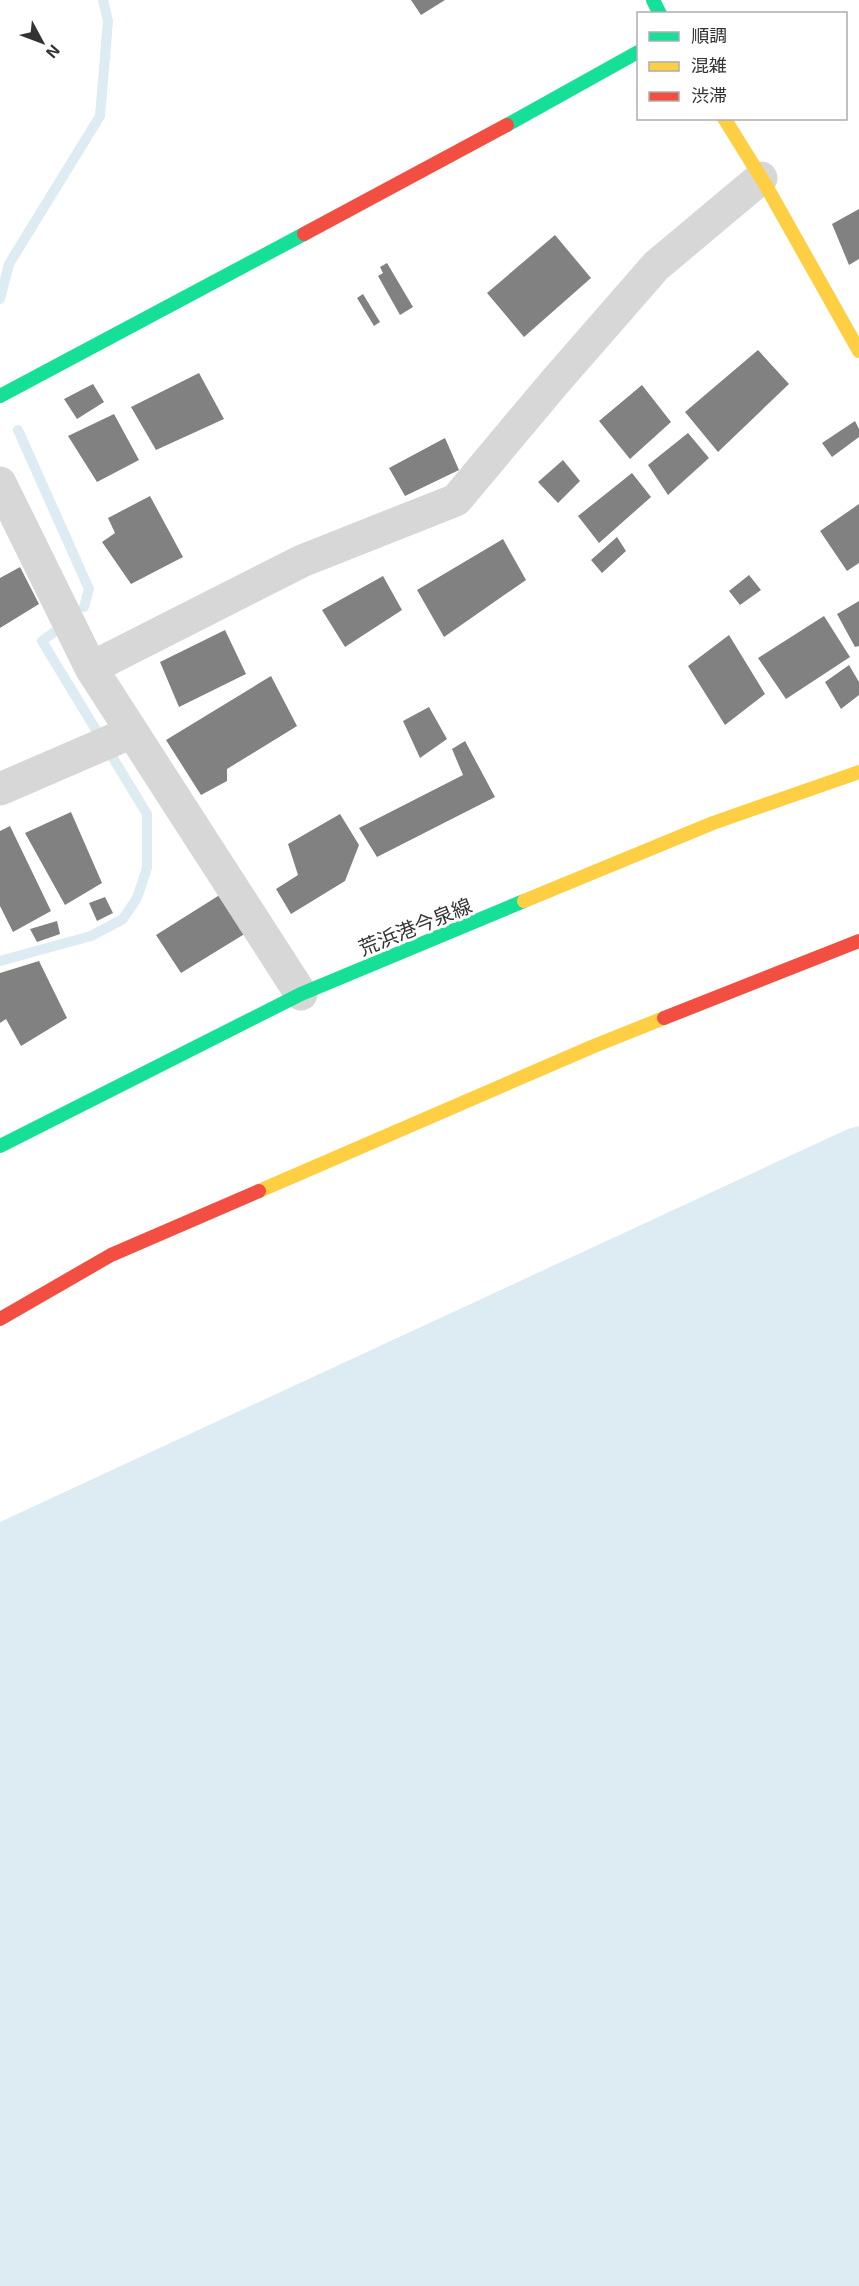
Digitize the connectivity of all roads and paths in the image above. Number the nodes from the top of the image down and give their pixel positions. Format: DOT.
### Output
graph roads {
  1 [pos="637,53"];
  2 [pos="725,120"];
  3 [pos="761,178"];
  4 [pos="859,351"];
  5 [pos="0,396"];
  6 [pos="0,483"];
  7 [pos="91,668"];
  8 [pos="115,739"];
  9 [pos="859,772"];
  10 [pos="0,789"];
  11 [pos="859,941"];
  12 [pos="300,994"];
  13 [pos="0,1146"];
  14 [pos="0,1318"];
  1 -- 5 [label="street"];
  2 -- 3 [label="street"];
  3 -- 4 [label="street"];
  3 -- 7 [label="street"];
  6 -- 7 [label="street"];
  7 -- 8 [label="street"];
  8 -- 10 [label="street"];
  8 -- 12 [label="street"];
  9 -- 12 [label="street, 荒浜港今泉線"];
  11 -- 14 [label="street"];
  12 -- 13 [label="street, 荒浜港今泉線"];
}
